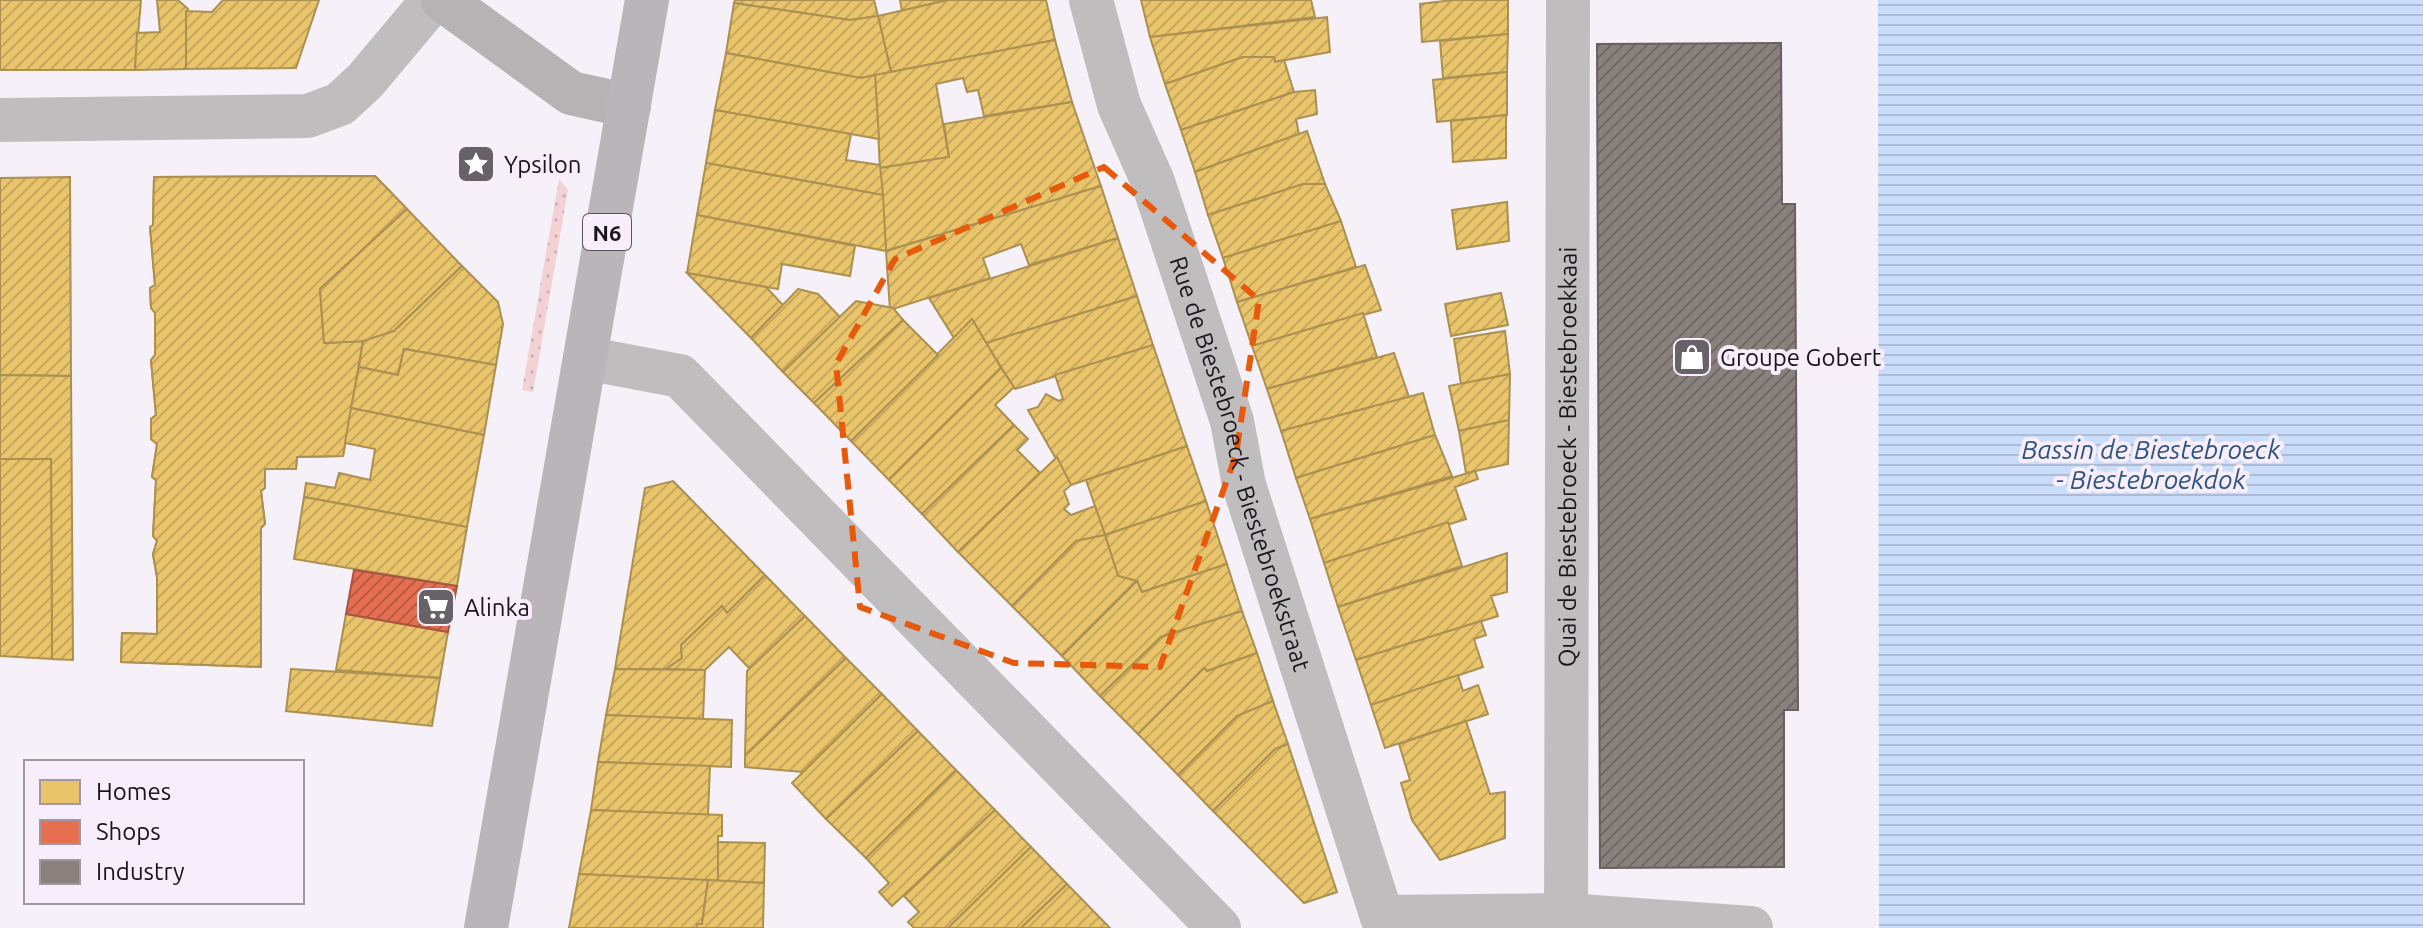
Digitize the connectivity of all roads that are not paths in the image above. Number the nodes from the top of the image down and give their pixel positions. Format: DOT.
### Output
graph roads {
  1 [pos="433,0"];
  2 [pos="443,0"];
  3 [pos="647,0"];
  4 [pos="1091,0"];
  5 [pos="1568,0"];
  6 [pos="629,106"];
  7 [pos="0,120"];
  8 [pos="585,358"];
  9 [pos="1566,915"];
  10 [pos="1379,923"];
  11 [pos="486,928"];
  12 [pos="1219,928"];
  13 [pos="1751,928"];
  1 -- 7 [label="street"];
  2 -- 6 [label="street"];
  3 -- 6 [label="main road, N6"];
  4 -- 10 [label="street, Rue de Biestebroeck - Biestebroekstraat"];
  5 -- 9 [label="street, Quai de Biestebroeck - Biestebroekkaai"];
  6 -- 8 [label="main road, N6"];
  8 -- 11 [label="main road, N6"];
  8 -- 12 [label="street"];
  9 -- 10 [label="street"];
  9 -- 13 [label="street"];
}
